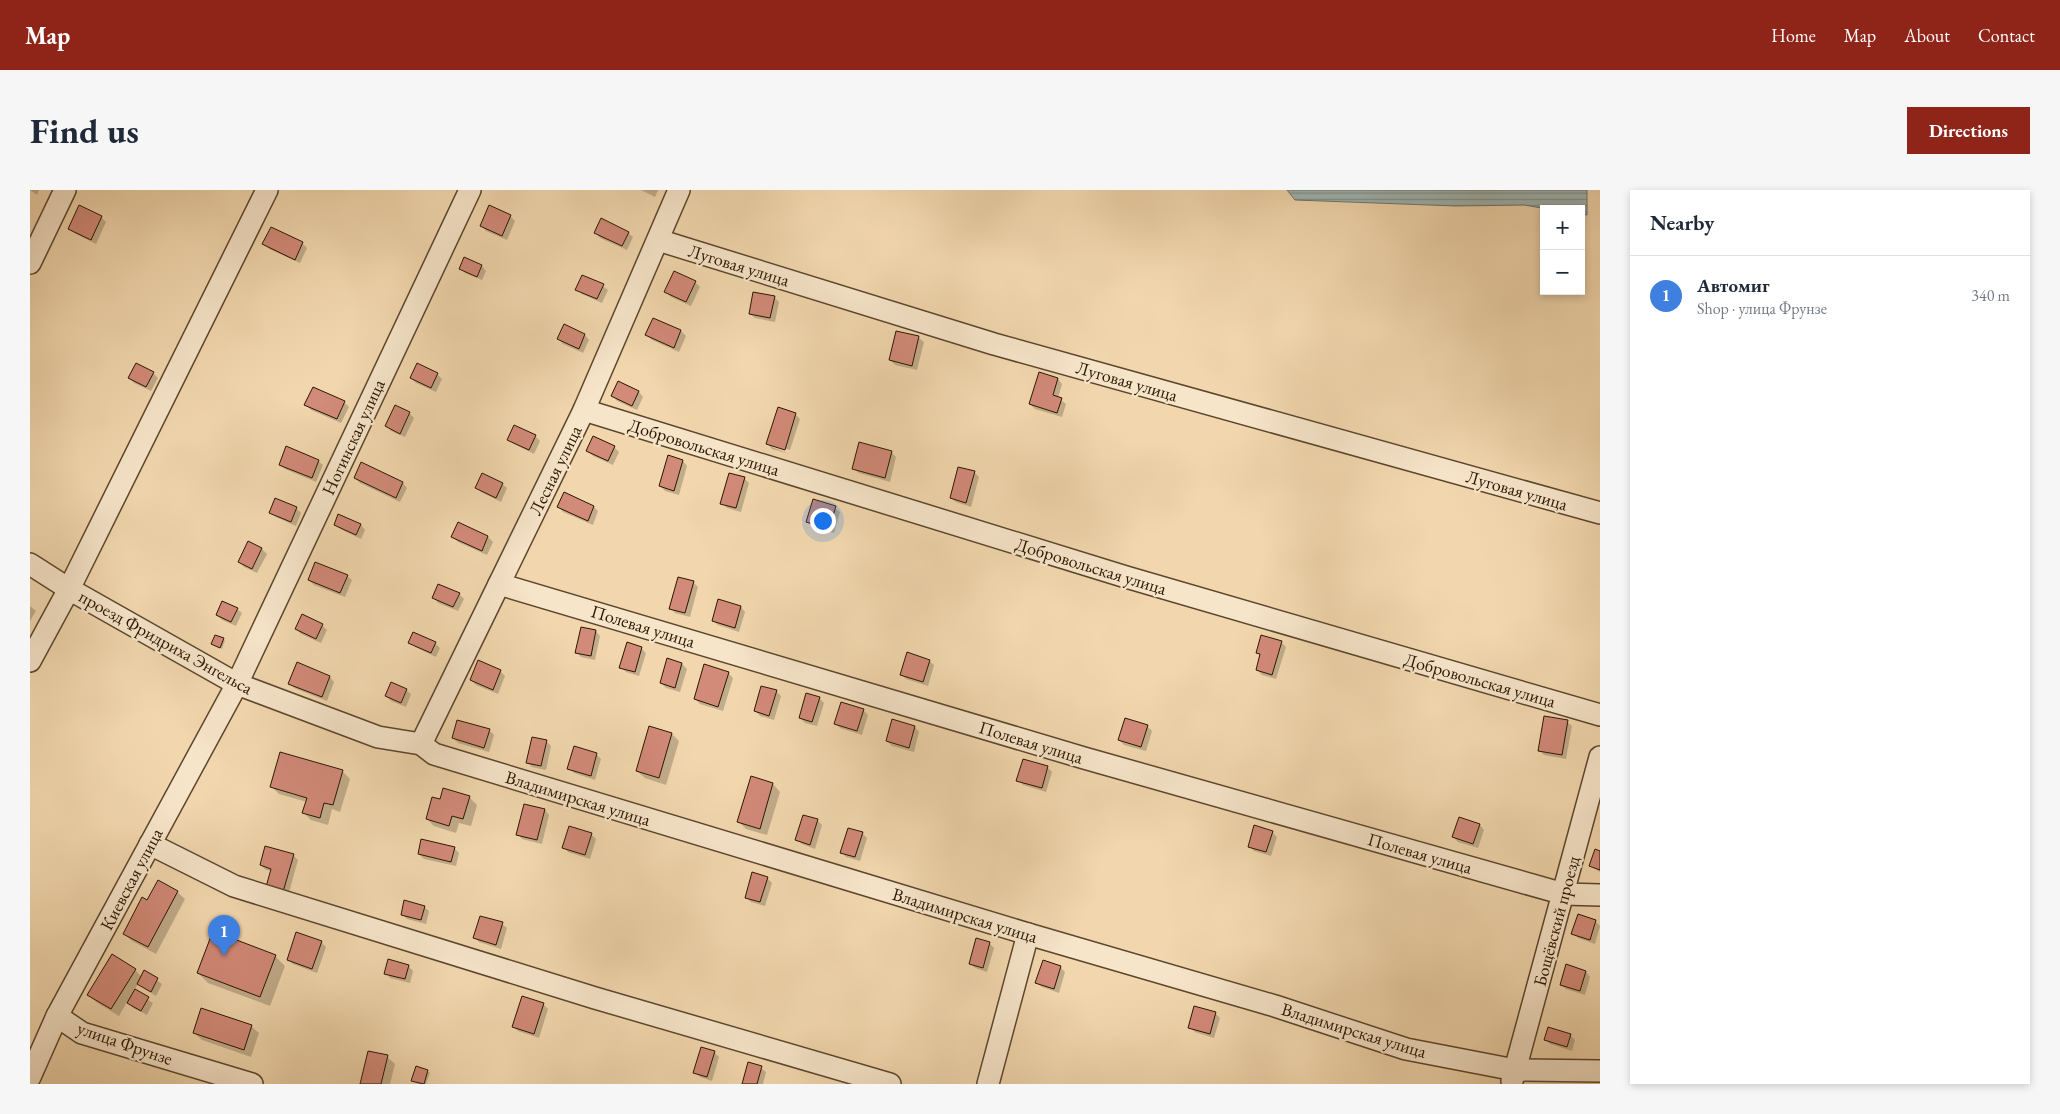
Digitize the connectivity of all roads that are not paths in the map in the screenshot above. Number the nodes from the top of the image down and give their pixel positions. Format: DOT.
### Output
graph roads {
  1 [pos="65,190"];
  2 [pos="267,190"];
  3 [pos="470,190"];
  4 [pos="679,190"];
  5 [pos="658,240"];
  6 [pos="30,263"];
  7 [pos="584,410"];
  8 [pos="1600,513"];
  9 [pos="30,564"];
  10 [pos="499,584"];
  11 [pos="69,589"];
  12 [pos="30,661"];
  13 [pos="236,684"];
  14 [pos="1600,715"];
  15 [pos="421,744"];
  16 [pos="1600,757"];
  17 [pos="150,844"];
  18 [pos="1564,894"];
  19 [pos="1600,895"];
  20 [pos="1028,934"];
  21 [pos="56,1016"];
  22 [pos="1600,1071"];
  23 [pos="30,1077"];
  24 [pos="1513,1077"];
  25 [pos="252,1084"];
  26 [pos="890,1084"];
  27 [pos="988,1084"];
  1 -- 6 [label="street"];
  2 -- 11 [label="street"];
  3 -- 13 [label="street, Ногинская улица"];
  4 -- 5 [label="street, Лесная улица"];
  5 -- 7 [label="street, Лесная улица"];
  5 -- 8 [label="street, Луговая улица"];
  7 -- 10 [label="street, Лесная улица"];
  7 -- 14 [label="street, Добровольская улица"];
  9 -- 11 [label="street, проезд Фридриха Энгельса"];
  10 -- 15 [label="street, Лесная улица"];
  10 -- 18 [label="street, Полевая улица"];
  11 -- 12 [label="street"];
  11 -- 13 [label="street, проезд Фридриха Энгельса"];
  13 -- 15 [label="street, проезд Фридриха Энгельса"];
  13 -- 17 [label="street, Киевская улица"];
  15 -- 20 [label="street, Владимирская улица"];
  16 -- 18 [label="street, Бощёвский проезд"];
  17 -- 21 [label="street, Киевская улица"];
  17 -- 26 [label="street"];
  18 -- 19 [label="street, Полевая улица"];
  18 -- 24 [label="street, Бощёвский проезд"];
  20 -- 24 [label="street, Владимирская улица"];
  20 -- 27 [label="street"];
  21 -- 23 [label="street, Киевская улица"];
  21 -- 25 [label="street, улица Фрунзе"];
  22 -- 24 [label="street, Владимирская улица"];
}
